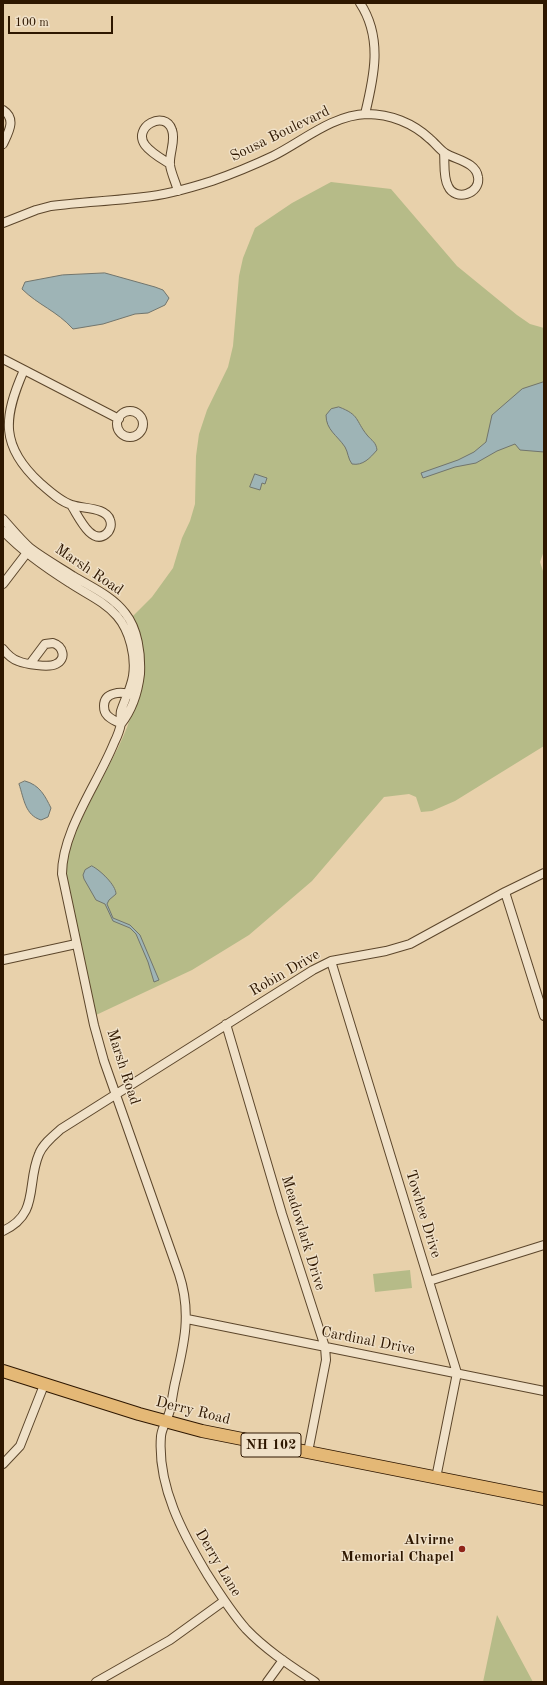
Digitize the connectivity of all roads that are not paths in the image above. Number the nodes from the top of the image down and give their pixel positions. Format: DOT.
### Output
graph roads {
  1 [pos="360,3"];
  2 [pos="3,110"];
  3 [pos="365,114"];
  4 [pos="3,144"];
  5 [pos="444,153"];
  6 [pos="170,164"];
  7 [pos="178,191"];
  8 [pos="3,223"];
  9 [pos="3,359"];
  10 [pos="24,370"];
  11 [pos="119,419"];
  12 [pos="71,505"];
  13 [pos="3,519"];
  14 [pos="3,531"];
  15 [pos="28,551"];
  16 [pos="3,584"];
  17 [pos="3,649"];
  18 [pos="30,664"];
  19 [pos="131,695"];
  20 [pos="121,724"];
  21 [pos="544,873"];
  22 [pos="505,892"];
  23 [pos="76,944"];
  24 [pos="3,960"];
  25 [pos="331,962"];
  26 [pos="544,1016"];
  27 [pos="226,1024"];
  28 [pos="116,1093"];
  29 [pos="3,1231"];
  30 [pos="544,1246"];
  31 [pos="429,1281"];
  32 [pos="187,1319"];
  33 [pos="325,1347"];
  34 [pos="3,1371"];
  35 [pos="457,1373"];
  36 [pos="44,1384"];
  37 [pos="544,1391"];
  38 [pos="166,1422"];
  39 [pos="308,1452"];
  40 [pos="3,1464"];
  41 [pos="436,1478"];
  42 [pos="544,1499"];
  43 [pos="224,1601"];
  44 [pos="283,1660"];
  45 [pos="96,1682"];
  46 [pos="267,1682"];
  47 [pos="315,1682"];
  1 -- 3 [label="street"];
  2 -- 4 [label="street"];
  3 -- 5 [label="street, Sousa Boulevard"];
  3 -- 7 [label="street, Sousa Boulevard"];
  5 -- 5 [label="street, Sousa Boulevard"];
  6 -- 6 [label="street"];
  6 -- 7 [label="street"];
  7 -- 8 [label="street, Sousa Boulevard"];
  9 -- 10 [label="street"];
  10 -- 11 [label="street"];
  10 -- 12 [label="street"];
  12 -- 12 [label="street"];
  13 -- 15 [label="street, Marsh Road"];
  14 -- 15 [label="street, Marsh Road"];
  15 -- 16 [label="street"];
  15 -- 19 [label="street, Marsh Road"];
  17 -- 18 [label="street"];
  19 -- 20 [label="street, Marsh Road"];
  19 -- 20 [label="street"];
  20 -- 23 [label="street, Marsh Road"];
  21 -- 22 [label="street, Robin Drive"];
  22 -- 25 [label="street, Robin Drive"];
  22 -- 26 [label="street"];
  23 -- 24 [label="street"];
  23 -- 28 [label="street, Marsh Road"];
  25 -- 27 [label="street, Robin Drive"];
  25 -- 31 [label="street, Towhee Drive"];
  27 -- 28 [label="street, Robin Drive"];
  27 -- 33 [label="street, Meadowlark Drive"];
  28 -- 29 [label="street, Robin Drive"];
  28 -- 32 [label="street, Marsh Road"];
  30 -- 31 [label="street"];
  31 -- 35 [label="street, Towhee Drive"];
  32 -- 33 [label="street, Cardinal Drive"];
  32 -- 38 [label="street, Marsh Road"];
  33 -- 35 [label="street, Cardinal Drive"];
  33 -- 39 [label="street, Meadowlark Drive"];
  34 -- 36 [label="main road, Derry Road / NH 102"];
  35 -- 37 [label="street, Cardinal Drive"];
  35 -- 41 [label="street, Towhee Drive"];
  36 -- 38 [label="main road, Derry Road / NH 102"];
  36 -- 40 [label="street"];
  38 -- 39 [label="main road, Derry Road / NH 102"];
  38 -- 43 [label="street, Derry Lane"];
  39 -- 41 [label="main road, Derry Road / NH 102"];
  41 -- 42 [label="main road, Derry Road / NH 102"];
  43 -- 44 [label="street, Derry Lane"];
  43 -- 45 [label="street"];
  44 -- 46 [label="street"];
  44 -- 47 [label="street, Derry Lane"];
}
